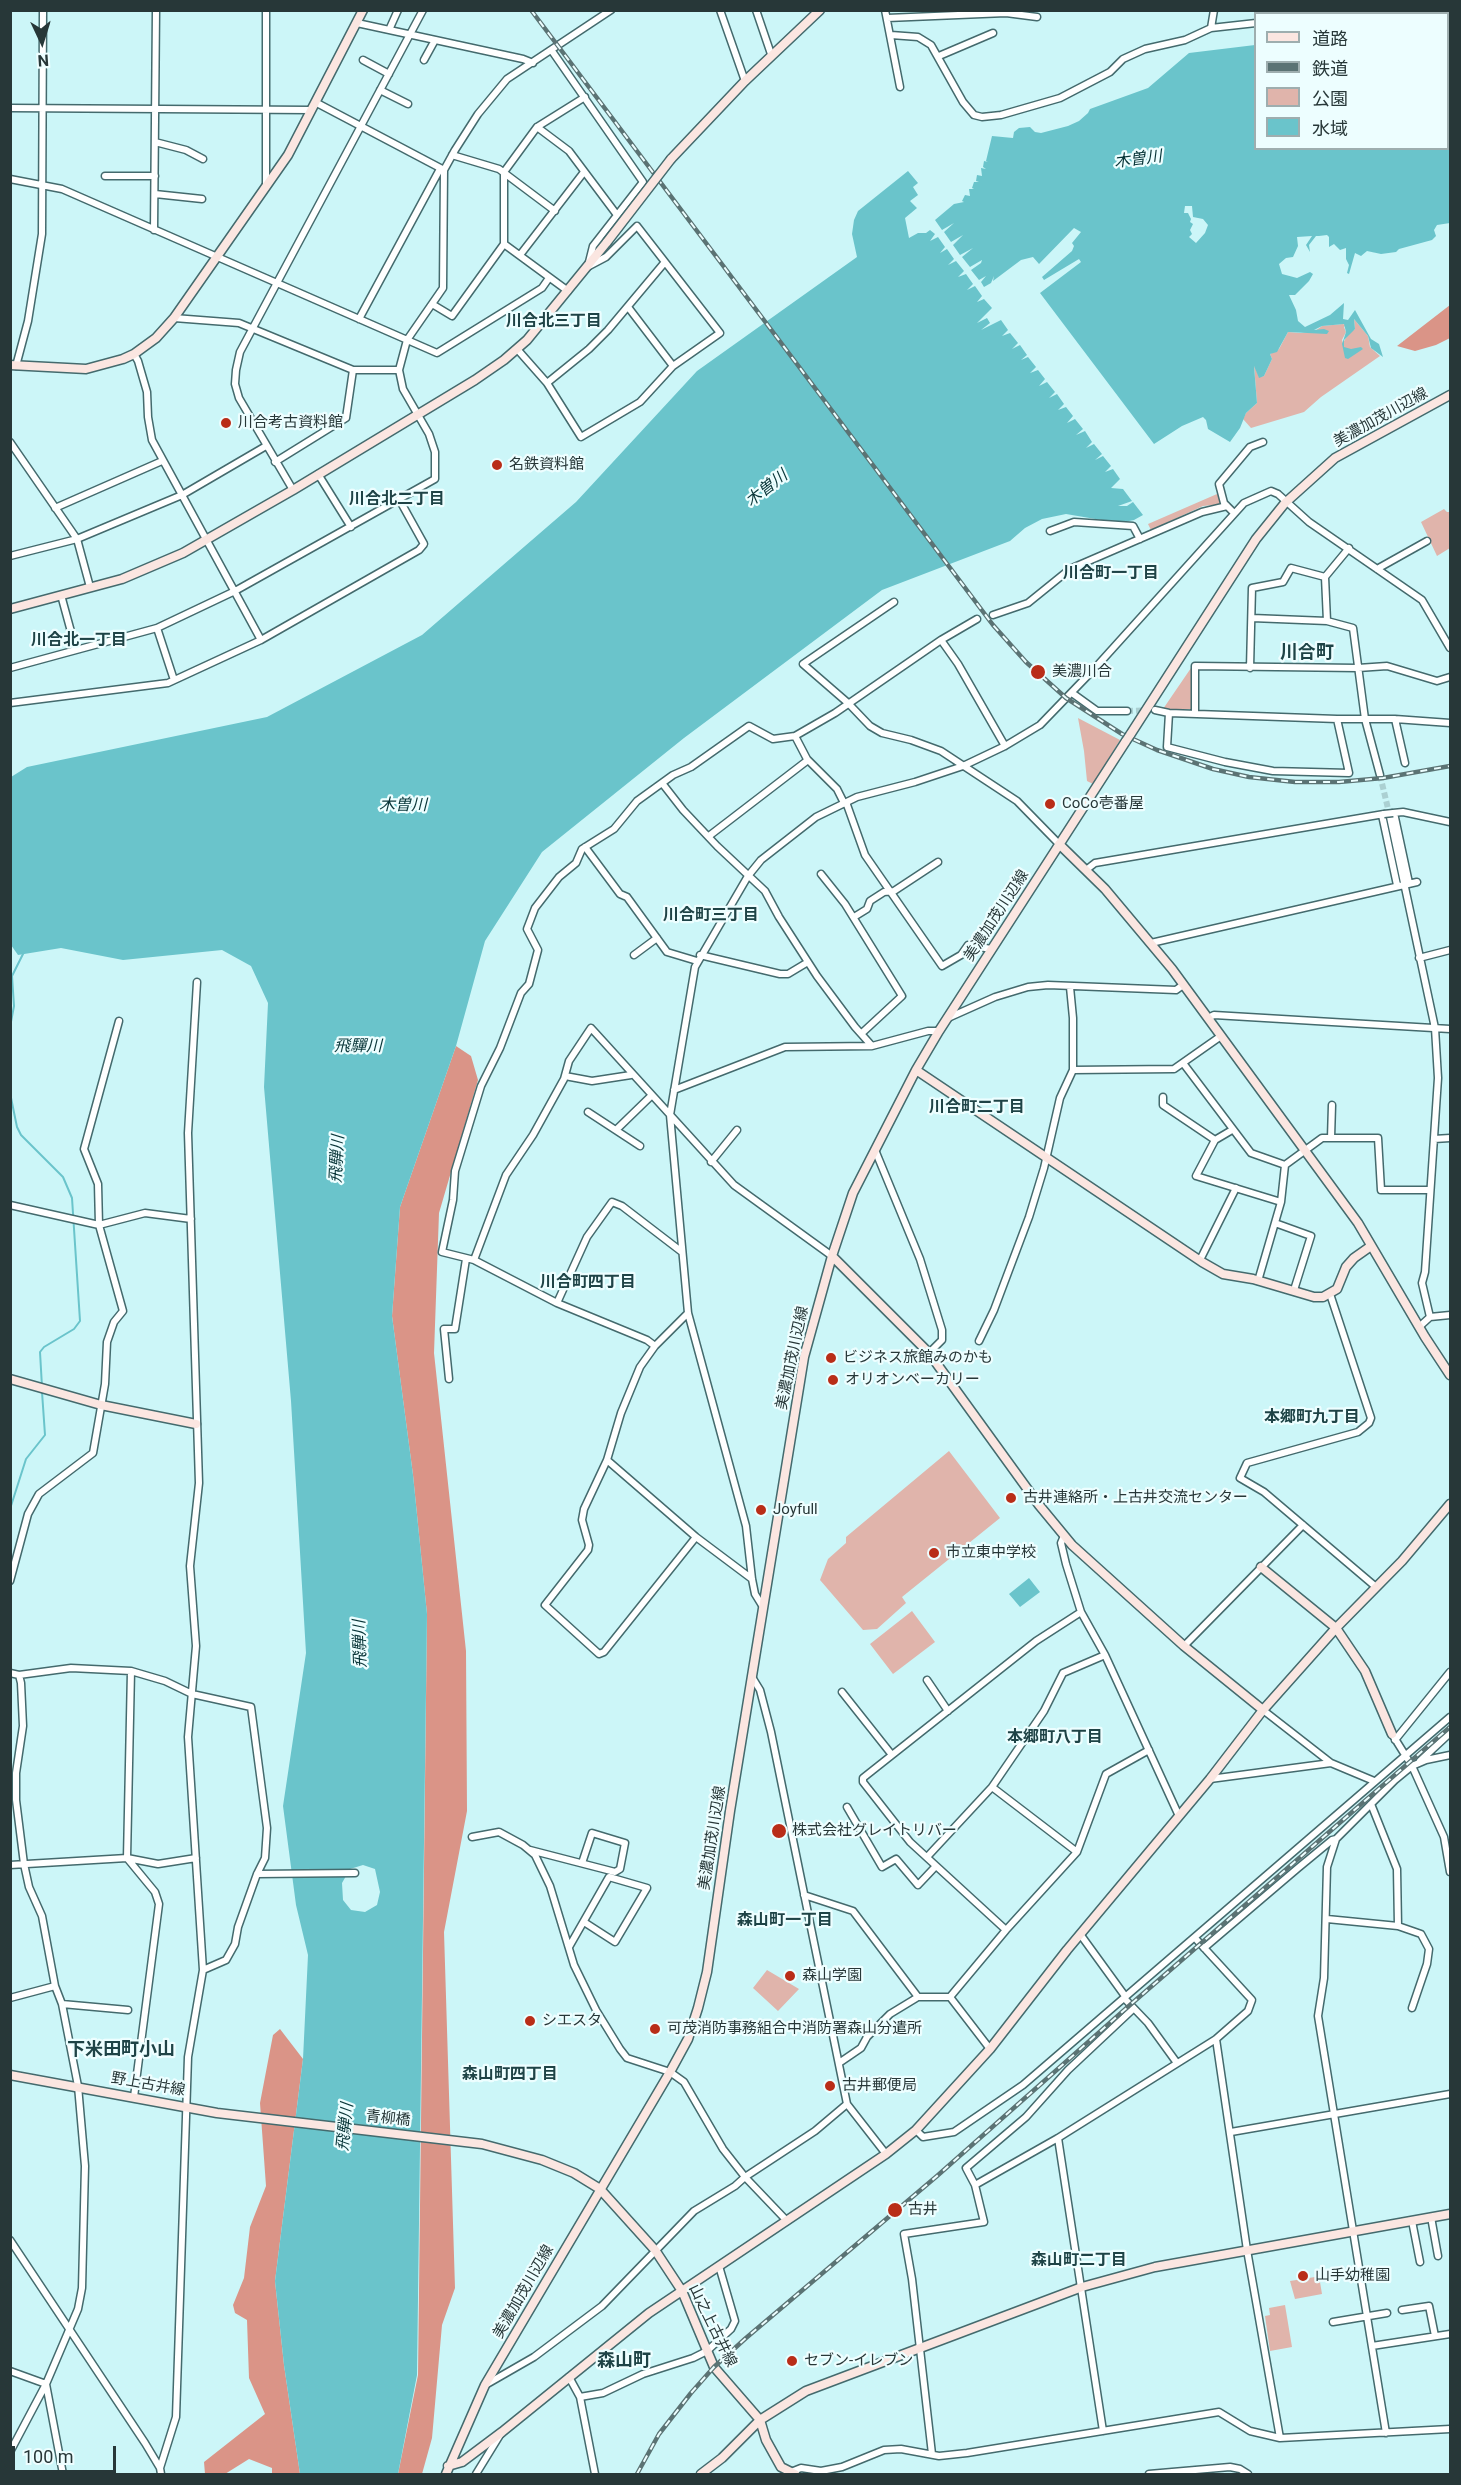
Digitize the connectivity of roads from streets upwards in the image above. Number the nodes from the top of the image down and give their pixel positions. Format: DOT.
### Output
graph roads {
  1 [pos="43,10"];
  2 [pos="156,10"];
  3 [pos="266,10"];
  4 [pos="363,10"];
  5 [pos="398,10"];
  6 [pos="423,10"];
  7 [pos="611,10"];
  8 [pos="720,10"];
  9 [pos="756,10"];
  10 [pos="820,10"];
  11 [pos="885,10"];
  12 [pos="1214,10"];
  13 [pos="1037,17"];
  14 [pos="886,18"];
  15 [pos="357,23"];
  16 [pos="1254,23"];
  17 [pos="1210,28"];
  18 [pos="389,30"];
  19 [pos="993,33"];
  20 [pos="409,34"];
  21 [pos="891,35"];
  22 [pos="435,40"];
  23 [pos="552,51"];
  24 [pos="771,54"];
  25 [pos="939,56"];
  26 [pos="363,60"];
  27 [pos="424,60"];
  28 [pos="533,63"];
  29 [pos="389,74"];
  30 [pos="745,81"];
  31 [pos="900,87"];
  32 [pos="380,90"];
  33 [pos="585,97"];
  34 [pos="408,104"];
  35 [pos="313,106"];
  36 [pos="10,108"];
  37 [pos="43,108"];
  38 [pos="155,109"];
  39 [pos="265,110"];
  40 [pos="362,126"];
  41 [pos="537,127"];
  42 [pos="155,142"];
  43 [pos="452,155"];
  44 [pos="203,159"];
  45 [pos="442,170"];
  46 [pos="504,172"];
  47 [pos="584,172"];
  48 [pos="105,176"];
  49 [pos="155,176"];
  50 [pos="10,179"];
  51 [pos="43,186"];
  52 [pos="266,189"];
  53 [pos="155,194"];
  54 [pos="202,199"];
  55 [pos="555,211"];
  56 [pos="616,215"];
  57 [pos="154,230"];
  58 [pos="504,244"];
  59 [pos="520,255"];
  60 [pos="218,256"];
  61 [pos="665,262"];
  62 [pos="588,266"];
  63 [pos="549,278"];
  64 [pos="277,283"];
  65 [pos="568,291"];
  66 [pos="432,304"];
  67 [pos="628,307"];
  68 [pos="174,318"];
  69 [pos="360,319"];
  70 [pos="253,328"];
  71 [pos="407,340"];
  72 [pos="517,349"];
  73 [pos="134,354"];
  74 [pos="13,365"];
  75 [pos="673,366"];
  76 [pos="353,370"];
  77 [pos="399,370"];
  78 [pos="547,383"];
  79 [pos="1450,395"];
  80 [pos="418,414"];
  81 [pos="10,442"];
  82 [pos="1263,442"];
  83 [pos="266,446"];
  84 [pos="162,461"];
  85 [pos="275,462"];
  86 [pos="318,474"];
  87 [pos="293,490"];
  88 [pos="182,495"];
  89 [pos="399,499"];
  90 [pos="1285,503"];
  91 [pos="1227,506"];
  92 [pos="56,508"];
  93 [pos="1234,513"];
  94 [pos="351,526"];
  95 [pos="1050,531"];
  96 [pos="1140,538"];
  97 [pos="77,539"];
  98 [pos="207,540"];
  99 [pos="1427,541"];
  100 [pos="1349,548"];
  101 [pos="10,556"];
  102 [pos="1377,569"];
  103 [pos="1325,577"];
  104 [pos="90,587"];
  105 [pos="235,591"];
  106 [pos="61,595"];
  107 [pos="894,602"];
  108 [pos="10,609"];
  109 [pos="993,615"];
  110 [pos="1252,618"];
  111 [pos="977,619"];
  112 [pos="1327,621"];
  113 [pos="157,628"];
  114 [pos="261,640"];
  115 [pos="941,640"];
  116 [pos="1450,648"];
  117 [pos="76,650"];
  118 [pos="10,668"];
  119 [pos="1250,668"];
  120 [pos="1358,668"];
  121 [pos="1450,677"];
  122 [pos="174,680"];
  123 [pos="1071,693"];
  124 [pos="10,703"];
  125 [pos="848,703"];
  126 [pos="1155,710"];
  127 [pos="1127,711"];
  128 [pos="1169,713"];
  129 [pos="1195,713"];
  130 [pos="1337,719"];
  131 [pos="1365,719"];
  132 [pos="1395,719"];
  133 [pos="1450,723"];
  134 [pos="795,736"];
  135 [pos="1005,746"];
  136 [pos="808,760"];
  137 [pos="1405,763"];
  138 [pos="963,766"];
  139 [pos="1380,775"];
  140 [pos="662,783"];
  141 [pos="845,803"];
  142 [pos="1389,815"];
  143 [pos="1450,822"];
  144 [pos="709,836"];
  145 [pos="1059,844"];
  146 [pos="585,847"];
  147 [pos="938,862"];
  148 [pos="1086,870"];
  149 [pos="821,874"];
  150 [pos="748,876"];
  151 [pos="1417,882"];
  152 [pos="1403,884"];
  153 [pos="891,891"];
  154 [pos="854,917"];
  155 [pos="657,938"];
  156 [pos="1151,943"];
  157 [pos="991,949"];
  158 [pos="1450,950"];
  159 [pos="634,955"];
  160 [pos="699,958"];
  161 [pos="1419,958"];
  162 [pos="808,962"];
  163 [pos="197,982"];
  164 [pos="1183,985"];
  165 [pos="1070,987"];
  166 [pos="948,1018"];
  167 [pos="1208,1018"];
  168 [pos="119,1021"];
  169 [pos="1435,1029"];
  170 [pos="1450,1029"];
  171 [pos="939,1031"];
  172 [pos="862,1033"];
  173 [pos="1221,1036"];
  174 [pos="873,1046"];
  175 [pos="1184,1063"];
  176 [pos="916,1070"];
  177 [pos="1073,1070"];
  178 [pos="631,1075"];
  179 [pos="565,1076"];
  180 [pos="674,1090"];
  181 [pos="651,1096"];
  182 [pos="1163,1097"];
  183 [pos="1332,1105"];
  184 [pos="588,1112"];
  185 [pos="670,1114"];
  186 [pos="616,1130"];
  187 [pos="737,1130"];
  188 [pos="1233,1130"];
  189 [pos="1331,1138"];
  190 [pos="1434,1138"];
  191 [pos="1450,1138"];
  192 [pos="1215,1140"];
  193 [pos="640,1146"];
  194 [pos="875,1150"];
  195 [pos="1304,1150"];
  196 [pos="1047,1158"];
  197 [pos="711,1162"];
  198 [pos="1285,1165"];
  199 [pos="1236,1188"];
  200 [pos="1430,1190"];
  201 [pos="1281,1202"];
  202 [pos="10,1205"];
  203 [pos="191,1219"];
  204 [pos="1275,1223"];
  205 [pos="99,1225"];
  206 [pos="1371,1246"];
  207 [pos="682,1252"];
  208 [pos="831,1256"];
  209 [pos="470,1259"];
  210 [pos="1200,1260"];
  211 [pos="1258,1281"];
  212 [pos="1294,1290"];
  213 [pos="1330,1293"];
  214 [pos="557,1303"];
  215 [pos="687,1313"];
  216 [pos="1450,1315"];
  217 [pos="1430,1317"];
  218 [pos="1419,1327"];
  219 [pos="979,1341"];
  220 [pos="655,1346"];
  221 [pos="929,1353"];
  222 [pos="1449,1370"];
  223 [pos="10,1379"];
  224 [pos="448,1379"];
  225 [pos="101,1406"];
  226 [pos="196,1424"];
  227 [pos="607,1460"];
  228 [pos="1450,1504"];
  229 [pos="1303,1525"];
  230 [pos="1064,1536"];
  231 [pos="696,1537"];
  232 [pos="1261,1567"];
  233 [pos="752,1579"];
  234 [pos="10,1581"];
  235 [pos="1376,1587"];
  236 [pos="763,1608"];
  237 [pos="1082,1612"];
  238 [pos="1336,1628"];
  239 [pos="1184,1646"];
  240 [pos="1105,1655"];
  241 [pos="131,1671"];
  242 [pos="1450,1672"];
  243 [pos="10,1673"];
  244 [pos="19,1675"];
  245 [pos="752,1677"];
  246 [pos="927,1680"];
  247 [pos="842,1692"];
  248 [pos="192,1694"];
  249 [pos="1263,1710"];
  250 [pos="948,1711"];
  251 [pos="1450,1717"];
  252 [pos="1450,1732"];
  253 [pos="1394,1737"];
  254 [pos="1149,1749"];
  255 [pos="892,1755"];
  256 [pos="1450,1755"];
  257 [pos="1407,1756"];
  258 [pos="1331,1763"];
  259 [pos="1415,1765"];
  260 [pos="1210,1779"];
  261 [pos="1374,1781"];
  262 [pos="993,1787"];
  263 [pos="1371,1804"];
  264 [pos="847,1807"];
  265 [pos="1179,1816"];
  266 [pos="472,1837"];
  267 [pos="1336,1839"];
  268 [pos="530,1850"];
  269 [pos="1077,1852"];
  270 [pos="927,1857"];
  271 [pos="128,1858"];
  272 [pos="196,1858"];
  273 [pos="582,1863"];
  274 [pos="24,1864"];
  275 [pos="10,1865"];
  276 [pos="935,1867"];
  277 [pos="1450,1872"];
  278 [pos="355,1873"];
  279 [pos="257,1874"];
  280 [pos="804,1895"];
  281 [pos="1327,1919"];
  282 [pos="584,1922"];
  283 [pos="1398,1926"];
  284 [pos="1006,1930"];
  285 [pos="1080,1934"];
  286 [pos="1195,1938"];
  287 [pos="569,1947"];
  288 [pos="1204,1948"];
  289 [pos="204,1970"];
  290 [pos="55,1986"];
  291 [pos="918,1997"];
  292 [pos="950,1997"];
  293 [pos="1124,1997"];
  294 [pos="10,1998"];
  295 [pos="62,2004"];
  296 [pos="1412,2008"];
  297 [pos="1133,2009"];
  298 [pos="128,2010"];
  299 [pos="1216,2039"];
  300 [pos="990,2049"];
  301 [pos="839,2062"];
  302 [pos="1177,2063"];
  303 [pos="670,2072"];
  304 [pos="10,2075"];
  305 [pos="78,2086"];
  306 [pos="1450,2094"];
  307 [pos="134,2097"];
  308 [pos="847,2104"];
  309 [pos="185,2106"];
  310 [pos="1333,2116"];
  311 [pos="281,2121"];
  312 [pos="916,2130"];
  313 [pos="1231,2132"];
  314 [pos="1058,2138"];
  315 [pos="886,2154"];
  316 [pos="745,2177"];
  317 [pos="975,2186"];
  318 [pos="600,2189"];
  319 [pos="1450,2214"];
  320 [pos="1431,2217"];
  321 [pos="787,2221"];
  322 [pos="1412,2221"];
  323 [pos="1353,2231"];
  324 [pos="10,2240"];
  325 [pos="656,2250"];
  326 [pos="1247,2250"];
  327 [pos="1438,2256"];
  328 [pos="1420,2262"];
  329 [pos="719,2266"];
  330 [pos="1082,2288"];
  331 [pos="682,2291"];
  332 [pos="1402,2310"];
  333 [pos="1387,2313"];
  334 [pos="1368,2317"];
  335 [pos="1333,2322"];
  336 [pos="69,2330"];
  337 [pos="1450,2334"];
  338 [pos="1435,2336"];
  339 [pos="1372,2346"];
  340 [pos="919,2349"];
  341 [pos="707,2351"];
  342 [pos="10,2371"];
  343 [pos="569,2377"];
  344 [pos="46,2384"];
  345 [pos="485,2385"];
  346 [pos="580,2397"];
  347 [pos="760,2420"];
  348 [pos="1450,2429"];
  349 [pos="1102,2431"];
  350 [pos="502,2432"];
  351 [pos="1386,2433"];
  352 [pos="1280,2438"];
  353 [pos="10,2452"];
  354 [pos="932,2454"];
  355 [pos="447,2470"];
  356 [pos="161,2471"];
  357 [pos="793,2473"];
  358 [pos="1152,2474"];
  359 [pos="63,2475"];
  360 [pos="476,2475"];
  361 [pos="595,2475"];
  362 [pos="701,2475"];
  363 [pos="1248,2475"];
  1 -- 37 [label="street"];
  2 -- 38 [label="street"];
  3 -- 39 [label="street"];
  4 -- 15 [label="street"];
  5 -- 18 [label="street"];
  6 -- 20 [label="street"];
  7 -- 23 [label="street"];
  8 -- 30 [label="street"];
  9 -- 24 [label="street"];
  10 -- 24 [label="street"];
  11 -- 14 [label="street"];
  12 -- 17 [label="street"];
  13 -- 14 [label="street"];
  14 -- 21 [label="street"];
  15 -- 18 [label="street"];
  15 -- 35 [label="street"];
  16 -- 17 [label="street"];
  17 -- 25 [label="street"];
  18 -- 20 [label="street"];
  19 -- 25 [label="street"];
  20 -- 22 [label="street"];
  20 -- 29 [label="street"];
  21 -- 25 [label="street"];
  21 -- 31 [label="street"];
  22 -- 27 [label="street"];
  22 -- 28 [label="street"];
  23 -- 28 [label="street"];
  23 -- 33 [label="street"];
  24 -- 30 [label="street"];
  26 -- 29 [label="street"];
  28 -- 43 [label="street"];
  29 -- 32 [label="street"];
  30 -- 62 [label="street, bridge"];
  32 -- 34 [label="street"];
  32 -- 40 [label="street"];
  33 -- 41 [label="street"];
  33 -- 56 [label="street"];
  35 -- 39 [label="street"];
  35 -- 40 [label="street"];
  35 -- 52 [label="street"];
  36 -- 37 [label="street"];
  37 -- 38 [label="street"];
  37 -- 51 [label="street"];
  38 -- 39 [label="street"];
  38 -- 42 [label="street"];
  39 -- 52 [label="street"];
  40 -- 45 [label="street"];
  40 -- 64 [label="street"];
  41 -- 46 [label="street"];
  41 -- 47 [label="street"];
  42 -- 44 [label="street"];
  42 -- 49 [label="street"];
  43 -- 45 [label="street"];
  43 -- 46 [label="street"];
  45 -- 66 [label="street"];
  45 -- 69 [label="street"];
  46 -- 55 [label="street"];
  46 -- 58 [label="street"];
  47 -- 55 [label="street"];
  47 -- 56 [label="street"];
  48 -- 49 [label="street"];
  49 -- 53 [label="street"];
  50 -- 51 [label="street"];
  51 -- 57 [label="street"];
  51 -- 74 [label="street"];
  52 -- 60 [label="street"];
  53 -- 54 [label="street"];
  53 -- 57 [label="street"];
  55 -- 59 [label="street"];
  56 -- 62 [label="street"];
  57 -- 60 [label="street"];
  58 -- 59 [label="street"];
  58 -- 66 [label="street"];
  59 -- 63 [label="street"];
  60 -- 64 [label="street"];
  60 -- 68 [label="street"];
  61 -- 62 [label="street"];
  61 -- 67 [label="street"];
  61 -- 75 [label="street"];
  62 -- 65 [label="street"];
  63 -- 65 [label="street"];
  63 -- 71 [label="street"];
  64 -- 69 [label="street"];
  64 -- 70 [label="street"];
  65 -- 72 [label="street"];
  66 -- 71 [label="street"];
  67 -- 75 [label="street"];
  67 -- 78 [label="street"];
  68 -- 70 [label="street"];
  68 -- 73 [label="street"];
  69 -- 71 [label="street"];
  70 -- 76 [label="street"];
  70 -- 83 [label="street"];
  71 -- 77 [label="street"];
  72 -- 78 [label="street"];
  72 -- 80 [label="street"];
  73 -- 74 [label="street"];
  73 -- 84 [label="street"];
  75 -- 78 [label="street"];
  76 -- 77 [label="street"];
  76 -- 85 [label="street"];
  77 -- 80 [label="street"];
  79 -- 90 [label="street, 美濃加茂川辺線"];
  80 -- 86 [label="street"];
  80 -- 89 [label="street"];
  81 -- 92 [label="street"];
  82 -- 91 [label="street"];
  83 -- 85 [label="street"];
  83 -- 88 [label="street"];
  84 -- 88 [label="street"];
  84 -- 92 [label="street"];
  85 -- 87 [label="street"];
  86 -- 87 [label="street"];
  86 -- 94 [label="street"];
  87 -- 98 [label="street"];
  88 -- 97 [label="street"];
  88 -- 98 [label="street"];
  89 -- 94 [label="street"];
  89 -- 114 [label="street"];
  90 -- 93 [label="street"];
  90 -- 100 [label="street"];
  90 -- 145 [label="street, 美濃加茂川辺線"];
  91 -- 93 [label="street"];
  91 -- 96 [label="street"];
  92 -- 97 [label="street"];
  93 -- 123 [label="street"];
  94 -- 105 [label="street"];
  95 -- 96 [label="street"];
  96 -- 109 [label="street"];
  97 -- 101 [label="street"];
  97 -- 104 [label="street"];
  98 -- 104 [label="street"];
  98 -- 105 [label="street"];
  99 -- 102 [label="street"];
  100 -- 102 [label="street"];
  100 -- 103 [label="street"];
  102 -- 116 [label="street"];
  103 -- 110 [label="street"];
  103 -- 112 [label="street"];
  104 -- 106 [label="street"];
  105 -- 113 [label="street"];
  105 -- 114 [label="street"];
  106 -- 108 [label="street"];
  106 -- 117 [label="street"];
  107 -- 125 [label="street"];
  110 -- 112 [label="street"];
  110 -- 119 [label="street"];
  111 -- 115 [label="street"];
  112 -- 120 [label="street"];
  113 -- 117 [label="street"];
  113 -- 122 [label="street"];
  114 -- 122 [label="street"];
  115 -- 125 [label="street"];
  115 -- 135 [label="street"];
  117 -- 118 [label="street"];
  119 -- 120 [label="street"];
  119 -- 129 [label="street"];
  120 -- 121 [label="street"];
  120 -- 131 [label="street"];
  122 -- 124 [label="street"];
  123 -- 127 [label="street"];
  123 -- 135 [label="street"];
  125 -- 134 [label="street"];
  125 -- 138 [label="street"];
  126 -- 128 [label="street"];
  128 -- 129 [label="street"];
  128 -- 130 [label="street"];
  129 -- 130 [label="street"];
  130 -- 131 [label="street"];
  131 -- 132 [label="street"];
  131 -- 139 [label="street"];
  132 -- 133 [label="street"];
  132 -- 137 [label="street"];
  134 -- 136 [label="street"];
  134 -- 140 [label="street"];
  135 -- 138 [label="street"];
  136 -- 141 [label="street"];
  136 -- 144 [label="street"];
  138 -- 141 [label="street"];
  138 -- 145 [label="street"];
  140 -- 144 [label="street"];
  140 -- 146 [label="street"];
  141 -- 150 [label="street"];
  141 -- 153 [label="street"];
  142 -- 143 [label="street"];
  142 -- 148 [label="street"];
  142 -- 152 [label="street"];
  142 -- 152 [label="street"];
  144 -- 150 [label="street"];
  145 -- 148 [label="street"];
  145 -- 157 [label="street, 美濃加茂川辺線"];
  146 -- 155 [label="street"];
  146 -- 209 [label="street"];
  147 -- 153 [label="street"];
  148 -- 156 [label="street"];
  149 -- 154 [label="street"];
  150 -- 160 [label="street"];
  150 -- 162 [label="street"];
  151 -- 152 [label="street"];
  152 -- 156 [label="street"];
  152 -- 161 [label="street"];
  153 -- 154 [label="street"];
  153 -- 157 [label="street"];
  154 -- 172 [label="street"];
  155 -- 159 [label="street"];
  155 -- 160 [label="street"];
  156 -- 164 [label="street"];
  157 -- 166 [label="street, 美濃加茂川辺線"];
  158 -- 161 [label="street"];
  160 -- 162 [label="street"];
  160 -- 180 [label="street"];
  161 -- 169 [label="street"];
  162 -- 172 [label="street"];
  163 -- 203 [label="street"];
  164 -- 165 [label="street"];
  164 -- 167 [label="street"];
  165 -- 166 [label="street"];
  165 -- 177 [label="street"];
  166 -- 171 [label="street, 美濃加茂川辺線"];
  167 -- 169 [label="street"];
  167 -- 173 [label="street"];
  168 -- 205 [label="street"];
  169 -- 170 [label="street"];
  169 -- 190 [label="street"];
  171 -- 174 [label="street"];
  171 -- 176 [label="street, 美濃加茂川辺線"];
  172 -- 174 [label="street"];
  173 -- 175 [label="street"];
  173 -- 195 [label="street"];
  174 -- 180 [label="street"];
  175 -- 177 [label="street"];
  175 -- 188 [label="street"];
  176 -- 194 [label="street, 美濃加茂川辺線"];
  176 -- 196 [label="street"];
  177 -- 196 [label="street"];
  178 -- 179 [label="street"];
  178 -- 179 [label="street"];
  178 -- 181 [label="street"];
  179 -- 209 [label="street"];
  180 -- 185 [label="street"];
  181 -- 185 [label="street"];
  181 -- 186 [label="street"];
  182 -- 192 [label="street"];
  183 -- 189 [label="street"];
  184 -- 186 [label="street"];
  185 -- 197 [label="street"];
  185 -- 207 [label="street"];
  186 -- 193 [label="street"];
  187 -- 197 [label="street"];
  188 -- 192 [label="street"];
  188 -- 198 [label="street"];
  189 -- 195 [label="street"];
  189 -- 200 [label="street"];
  190 -- 191 [label="street"];
  190 -- 200 [label="street"];
  192 -- 199 [label="street"];
  194 -- 208 [label="street, 美濃加茂川辺線"];
  194 -- 221 [label="street"];
  195 -- 198 [label="street"];
  195 -- 206 [label="street"];
  196 -- 210 [label="street"];
  196 -- 219 [label="street"];
  197 -- 208 [label="street"];
  198 -- 201 [label="street"];
  199 -- 201 [label="street"];
  199 -- 210 [label="street"];
  200 -- 217 [label="street"];
  201 -- 204 [label="street"];
  202 -- 205 [label="street"];
  203 -- 205 [label="street"];
  203 -- 226 [label="street"];
  204 -- 211 [label="street"];
  204 -- 212 [label="street"];
  205 -- 225 [label="street"];
  206 -- 213 [label="street"];
  206 -- 218 [label="street"];
  207 -- 214 [label="street"];
  207 -- 215 [label="street"];
  208 -- 221 [label="street"];
  208 -- 236 [label="street, 美濃加茂川辺線"];
  209 -- 214 [label="street"];
  209 -- 224 [label="street"];
  210 -- 211 [label="street"];
  211 -- 212 [label="street"];
  212 -- 213 [label="street"];
  213 -- 229 [label="street"];
  214 -- 220 [label="street"];
  215 -- 220 [label="street"];
  215 -- 233 [label="street"];
  216 -- 217 [label="street"];
  217 -- 218 [label="street"];
  218 -- 222 [label="street"];
  220 -- 227 [label="street"];
  221 -- 230 [label="street"];
  223 -- 225 [label="street"];
  225 -- 226 [label="street"];
  225 -- 234 [label="street"];
  226 -- 248 [label="street"];
  227 -- 231 [label="street"];
  227 -- 231 [label="street"];
  228 -- 235 [label="street"];
  229 -- 232 [label="street"];
  229 -- 235 [label="street"];
  230 -- 237 [label="street"];
  230 -- 239 [label="street"];
  231 -- 233 [label="street"];
  232 -- 238 [label="street"];
  232 -- 239 [label="street"];
  233 -- 236 [label="street"];
  235 -- 238 [label="street"];
  236 -- 245 [label="street, 美濃加茂川辺線"];
  237 -- 240 [label="street"];
  237 -- 250 [label="street"];
  238 -- 249 [label="street"];
  238 -- 253 [label="street"];
  239 -- 249 [label="street"];
  240 -- 254 [label="street"];
  240 -- 262 [label="street"];
  241 -- 244 [label="street"];
  241 -- 248 [label="street"];
  241 -- 271 [label="street"];
  242 -- 253 [label="street"];
  243 -- 244 [label="street"];
  244 -- 274 [label="street"];
  245 -- 280 [label="street"];
  245 -- 303 [label="street, 美濃加茂川辺線"];
  246 -- 250 [label="street"];
  247 -- 255 [label="street"];
  248 -- 272 [label="street"];
  248 -- 279 [label="street"];
  249 -- 258 [label="street"];
  249 -- 260 [label="street"];
  250 -- 255 [label="street"];
  251 -- 257 [label="street"];
  252 -- 259 [label="street"];
  253 -- 257 [label="street"];
  254 -- 265 [label="street"];
  254 -- 269 [label="street"];
  255 -- 270 [label="street"];
  256 -- 259 [label="street"];
  257 -- 259 [label="street"];
  257 -- 261 [label="street"];
  258 -- 260 [label="street"];
  258 -- 261 [label="street"];
  259 -- 263 [label="street"];
  259 -- 277 [label="street"];
  260 -- 265 [label="street"];
  261 -- 286 [label="street"];
  262 -- 269 [label="street"];
  262 -- 270 [label="street"];
  263 -- 267 [label="street"];
  263 -- 283 [label="street"];
  264 -- 276 [label="street"];
  265 -- 285 [label="street"];
  266 -- 268 [label="street"];
  267 -- 281 [label="street"];
  267 -- 288 [label="street"];
  268 -- 273 [label="street"];
  268 -- 287 [label="street"];
  269 -- 284 [label="street"];
  270 -- 276 [label="street"];
  271 -- 272 [label="street"];
  271 -- 274 [label="street"];
  271 -- 307 [label="street"];
  272 -- 289 [label="street"];
  273 -- 273 [label="street"];
  274 -- 275 [label="street"];
  274 -- 290 [label="street"];
  276 -- 284 [label="street"];
  278 -- 279 [label="street"];
  279 -- 289 [label="street"];
  280 -- 291 [label="street"];
  280 -- 301 [label="street"];
  281 -- 283 [label="street"];
  281 -- 310 [label="street"];
  282 -- 282 [label="street"];
  282 -- 287 [label="street"];
  283 -- 296 [label="street"];
  284 -- 292 [label="street"];
  285 -- 293 [label="street"];
  285 -- 300 [label="street"];
  286 -- 288 [label="street"];
  286 -- 293 [label="street"];
  287 -- 303 [label="street"];
  288 -- 299 [label="street"];
  289 -- 309 [label="street"];
  290 -- 294 [label="street"];
  290 -- 295 [label="street"];
  291 -- 292 [label="street"];
  291 -- 301 [label="street"];
  292 -- 300 [label="street"];
  293 -- 297 [label="street"];
  293 -- 312 [label="street"];
  295 -- 298 [label="street"];
  295 -- 305 [label="street"];
  297 -- 302 [label="street"];
  297 -- 317 [label="street"];
  299 -- 302 [label="street"];
  299 -- 313 [label="street"];
  300 -- 312 [label="street"];
  301 -- 308 [label="street"];
  302 -- 314 [label="street"];
  303 -- 316 [label="street"];
  303 -- 318 [label="street, 美濃加茂川辺線"];
  304 -- 305 [label="street, 野上古井線"];
  305 -- 307 [label="street, 野上古井線"];
  305 -- 336 [label="street"];
  306 -- 310 [label="street"];
  307 -- 309 [label="street, 野上古井線"];
  308 -- 315 [label="street"];
  308 -- 316 [label="street"];
  309 -- 311 [label="street, 野上古井線"];
  309 -- 356 [label="street"];
  310 -- 313 [label="street"];
  310 -- 323 [label="street"];
  311 -- 318 [label="street, 青柳橋"];
  312 -- 315 [label="street"];
  313 -- 326 [label="street"];
  314 -- 317 [label="street"];
  314 -- 330 [label="street"];
  315 -- 321 [label="street"];
  316 -- 321 [label="street"];
  316 -- 325 [label="street"];
  317 -- 340 [label="street"];
  318 -- 325 [label="street, 山之上古井線"];
  318 -- 345 [label="street, 美濃加茂川辺線"];
  319 -- 320 [label="street"];
  320 -- 322 [label="street"];
  320 -- 327 [label="street"];
  321 -- 329 [label="street"];
  322 -- 323 [label="street"];
  322 -- 328 [label="street"];
  323 -- 326 [label="street"];
  323 -- 334 [label="street"];
  324 -- 336 [label="street"];
  325 -- 331 [label="street, 山之上古井線"];
  325 -- 345 [label="street"];
  326 -- 330 [label="street"];
  326 -- 352 [label="street"];
  329 -- 331 [label="street"];
  329 -- 341 [label="street"];
  330 -- 340 [label="street"];
  330 -- 349 [label="street"];
  331 -- 341 [label="street, 山之上古井線"];
  331 -- 343 [label="street"];
  332 -- 338 [label="street"];
  333 -- 334 [label="street"];
  334 -- 335 [label="street"];
  334 -- 339 [label="street"];
  336 -- 344 [label="street"];
  336 -- 356 [label="street"];
  337 -- 338 [label="street"];
  338 -- 339 [label="street"];
  339 -- 351 [label="street"];
  340 -- 347 [label="street"];
  340 -- 354 [label="street"];
  341 -- 346 [label="street"];
  341 -- 347 [label="street, 山之上古井線"];
  342 -- 344 [label="street"];
  343 -- 346 [label="street"];
  343 -- 350 [label="street"];
  344 -- 353 [label="street"];
  344 -- 359 [label="street"];
  345 -- 355 [label="street, 美濃加茂川辺線"];
  346 -- 361 [label="street"];
  347 -- 357 [label="street, 山之上古井線"];
  347 -- 362 [label="street"];
  348 -- 351 [label="street"];
  349 -- 352 [label="street"];
  349 -- 354 [label="street"];
  350 -- 355 [label="street"];
  350 -- 360 [label="street"];
  351 -- 352 [label="street"];
  354 -- 357 [label="street"];
  358 -- 363 [label="street"];
}
